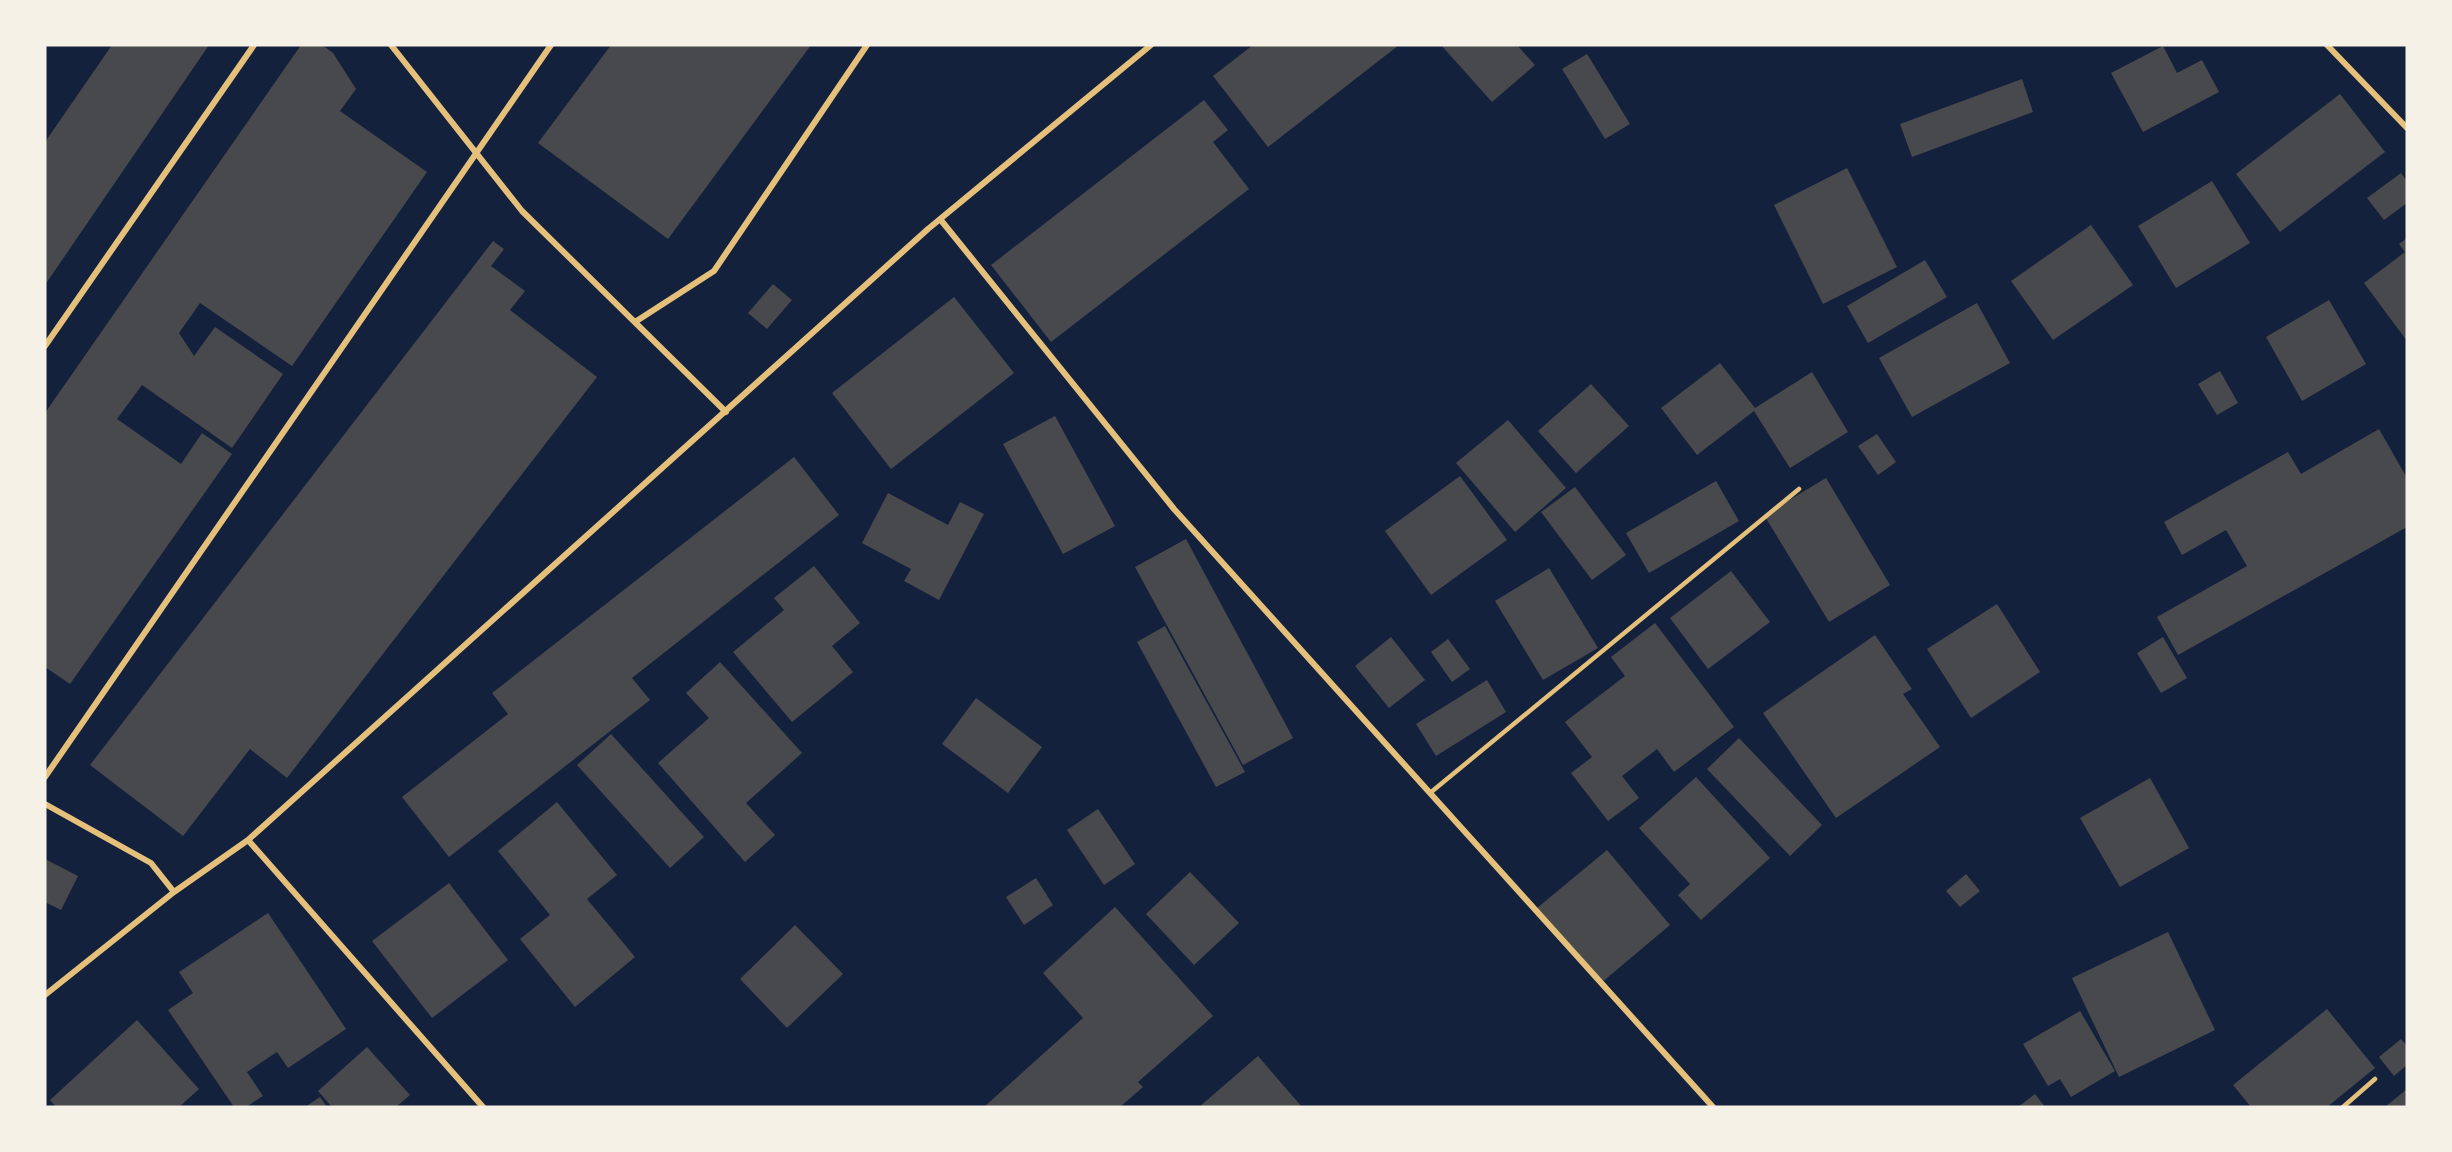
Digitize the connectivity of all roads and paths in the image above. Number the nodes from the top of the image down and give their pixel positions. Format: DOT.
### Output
graph roads {
  1 [pos="254,45"];
  2 [pos="391,45"];
  3 [pos="551,45"];
  4 [pos="867,45"];
  5 [pos="1151,45"];
  6 [pos="2327,45"];
  7 [pos="2407,128"];
  8 [pos="476,153"];
  9 [pos="940,219"];
  10 [pos="635,322"];
  11 [pos="45,345"];
  12 [pos="726,412"];
  13 [pos="1799,489"];
  14 [pos="45,777"];
  15 [pos="1430,793"];
  16 [pos="45,804"];
  17 [pos="248,840"];
  18 [pos="174,892"];
  19 [pos="45,995"];
  20 [pos="2375,1079"];
  21 [pos="483,1107"];
  22 [pos="1713,1107"];
  23 [pos="2343,1107"];
  1 -- 11 [label="street"];
  2 -- 8 [label="street"];
  3 -- 8 [label="street"];
  4 -- 10 [label="street"];
  5 -- 9 [label="street"];
  6 -- 7 [label="street"];
  8 -- 10 [label="street"];
  8 -- 14 [label="street"];
  9 -- 12 [label="street"];
  9 -- 15 [label="street"];
  10 -- 12 [label="street"];
  12 -- 17 [label="street"];
  13 -- 15 [label="lane"];
  15 -- 22 [label="street"];
  16 -- 18 [label="street"];
  17 -- 18 [label="street"];
  17 -- 21 [label="street"];
  18 -- 19 [label="street"];
  20 -- 23 [label="lane"];
}
